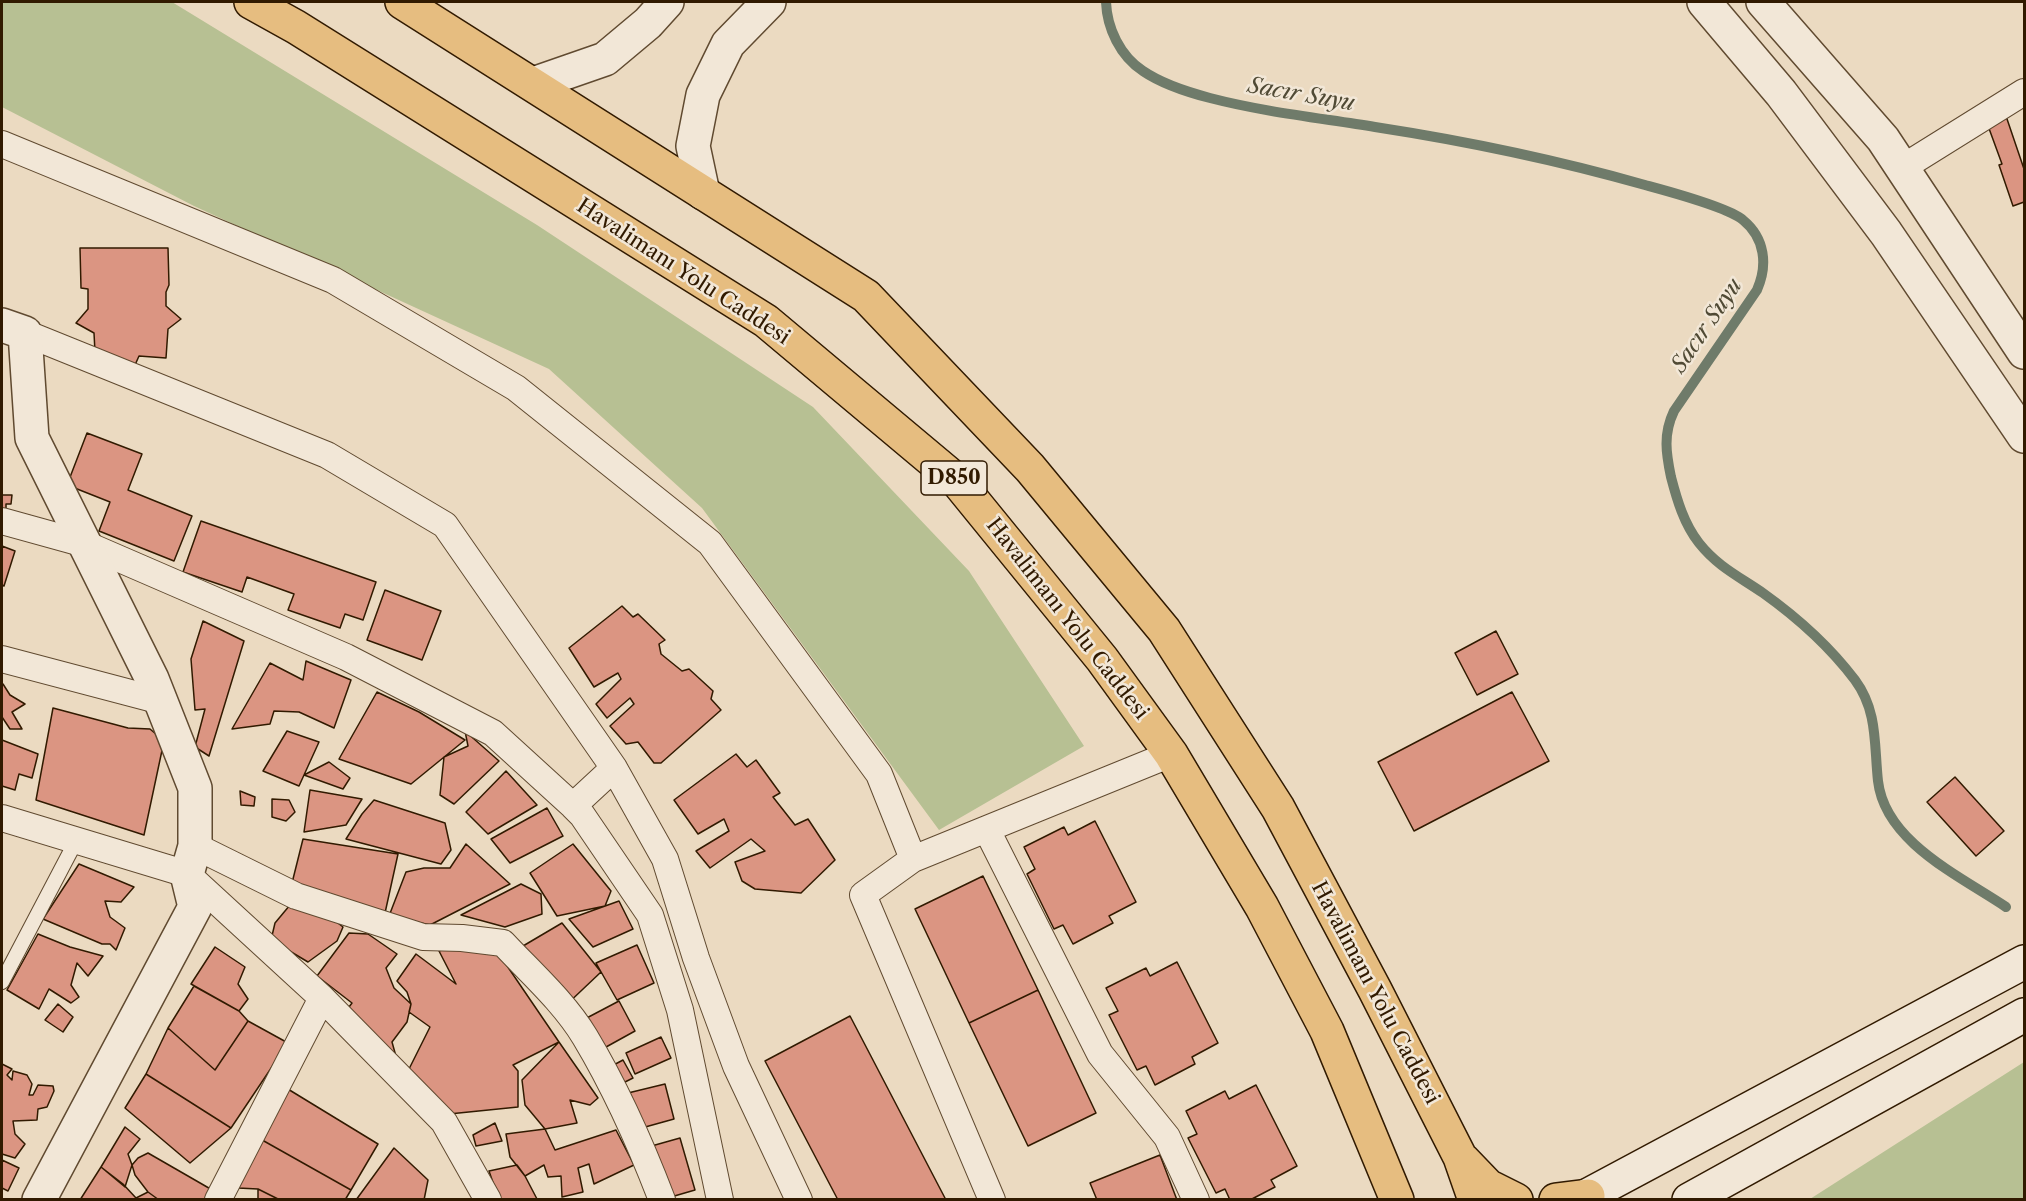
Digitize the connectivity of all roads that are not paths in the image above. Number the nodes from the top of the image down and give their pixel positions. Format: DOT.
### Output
graph roads {
  1 [pos="250,2"];
  2 [pos="402,2"];
  3 [pos="667,2"];
  4 [pos="769,2"];
  5 [pos="1704,2"];
  6 [pos="1763,2"];
  7 [pos="532,84"];
  8 [pos="2025,92"];
  9 [pos="2,144"];
  10 [pos="1902,168"];
  11 [pos="703,193"];
  12 [pos="13,329"];
  13 [pos="2025,352"];
  14 [pos="2025,436"];
  15 [pos="2,521"];
  16 [pos="85,544"];
  17 [pos="2,659"];
  18 [pos="161,701"];
  19 [pos="1172,754"];
  20 [pos="614,768"];
  21 [pos="573,806"];
  22 [pos="2,818"];
  23 [pos="987,830"];
  24 [pos="75,841"];
  25 [pos="913,859"];
  26 [pos="191,860"];
  27 [pos="2025,962"];
  28 [pos="2,982"];
  29 [pos="322,998"];
  30 [pos="2025,1015"];
  31 [pos="1460,1157"];
  32 [pos="1583,1198"];
  33 [pos="39,1200"];
  34 [pos="218,1200"];
  35 [pos="488,1200"];
  36 [pos="662,1200"];
  37 [pos="720,1200"];
  38 [pos="799,1200"];
  39 [pos="993,1200"];
  40 [pos="1196,1200"];
  41 [pos="1397,1200"];
  42 [pos="1475,1200"];
  43 [pos="1516,1200"];
  44 [pos="1556,1200"];
  45 [pos="1689,1200"];
  1 -- 19 [label="highway, Havalimanı Yolu Caddesi / D850"];
  2 -- 7 [label="highway, Havalimanı Yolu Caddesi / D850"];
  3 -- 7 [label="street"];
  4 -- 11 [label="street"];
  5 -- 14 [label="street"];
  6 -- 10 [label="street"];
  7 -- 11 [label="highway, Havalimanı Yolu Caddesi / D850"];
  8 -- 10 [label="street"];
  9 -- 25 [label="street"];
  10 -- 13 [label="street"];
  11 -- 31 [label="highway, Havalimanı Yolu Caddesi / D850"];
  12 -- 16 [label="street"];
  12 -- 20 [label="street"];
  15 -- 16 [label="street"];
  16 -- 18 [label="street"];
  16 -- 21 [label="street"];
  17 -- 18 [label="street"];
  18 -- 26 [label="street"];
  19 -- 23 [label="street"];
  19 -- 41 [label="highway, Havalimanı Yolu Caddesi / D850"];
  20 -- 21 [label="street"];
  20 -- 38 [label="street"];
  21 -- 37 [label="street"];
  22 -- 24 [label="street"];
  23 -- 25 [label="street"];
  23 -- 40 [label="street"];
  24 -- 26 [label="street"];
  24 -- 28 [label="lane"];
  25 -- 39 [label="street"];
  26 -- 29 [label="street"];
  26 -- 33 [label="street"];
  26 -- 36 [label="street"];
  27 -- 32 [label="street"];
  29 -- 34 [label="street"];
  29 -- 35 [label="street"];
  30 -- 45 [label="street"];
  31 -- 42 [label="highway, Havalimanı Yolu Caddesi / D850"];
  31 -- 43 [label="highway"];
  32 -- 44 [label="highway"];
}
